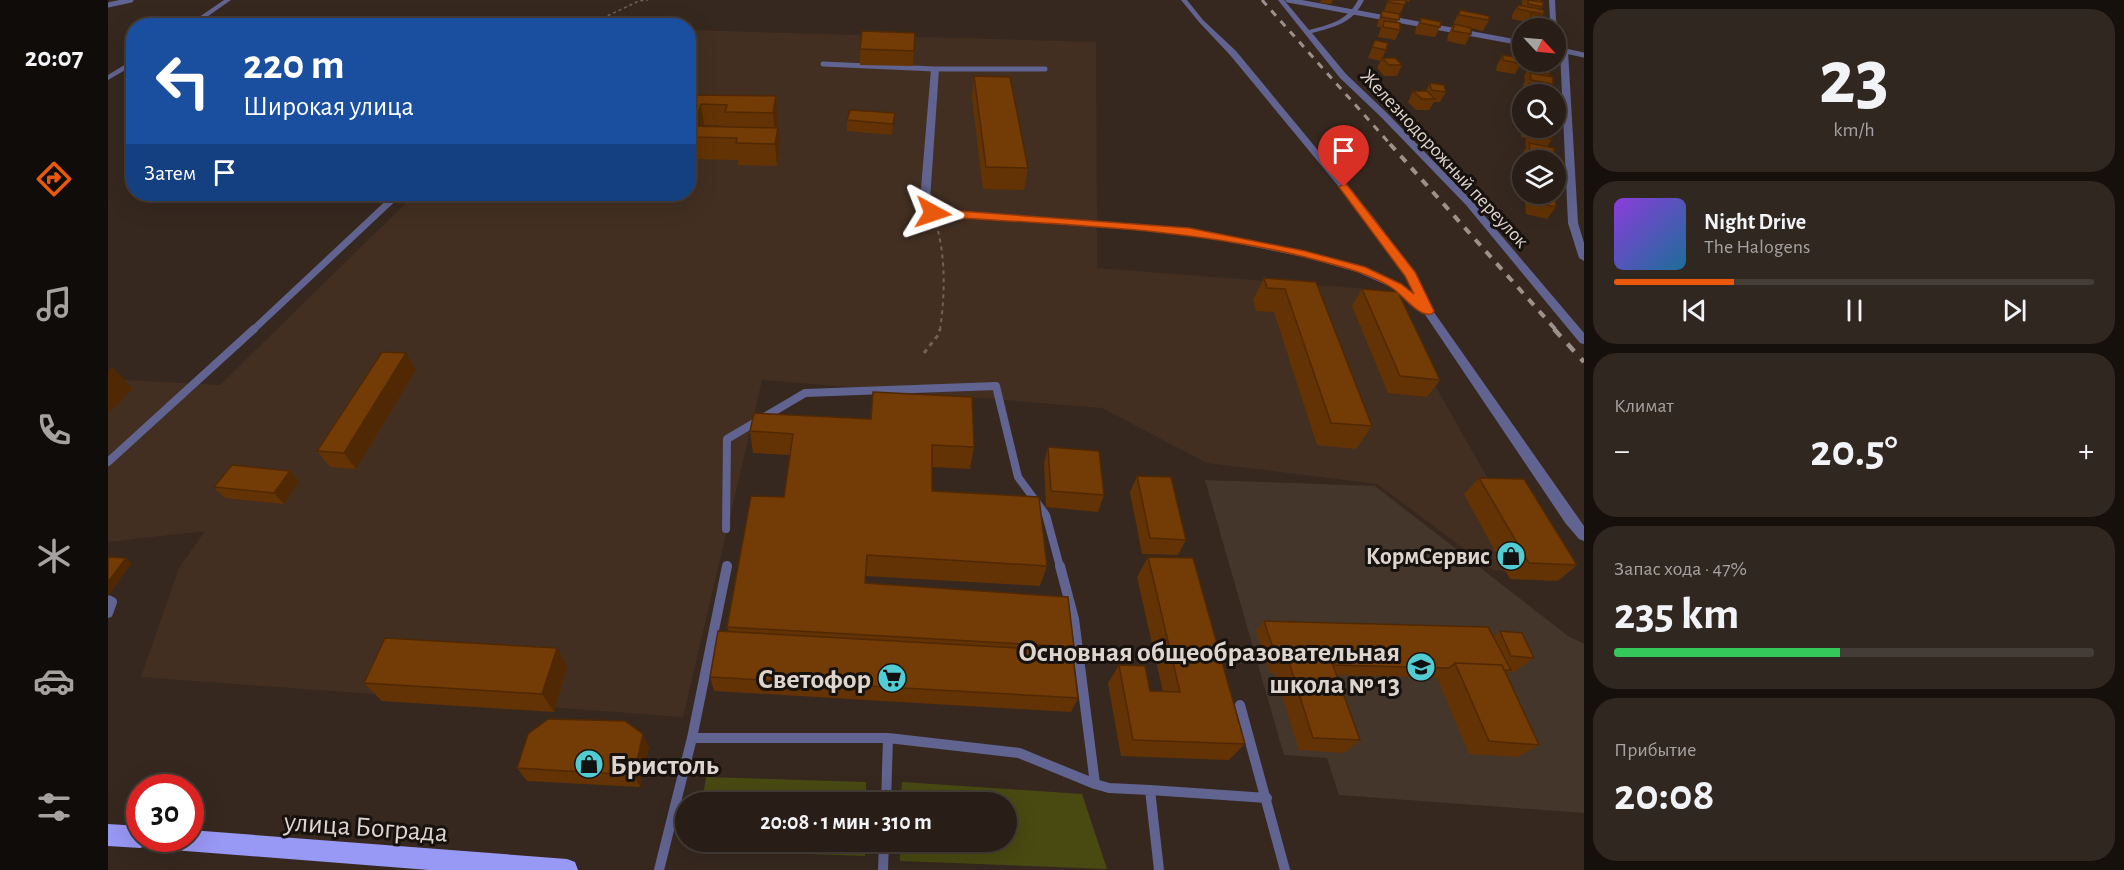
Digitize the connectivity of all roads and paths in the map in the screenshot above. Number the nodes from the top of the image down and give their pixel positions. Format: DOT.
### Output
graph roads {
  1 [pos="131,0"];
  2 [pos="228,0"];
  3 [pos="648,0"];
  4 [pos="1184,0"];
  5 [pos="1281,0"];
  6 [pos="1288,0"];
  7 [pos="1361,0"];
  8 [pos="1552,0"];
  9 [pos="108,5"];
  10 [pos="1356,13"];
  11 [pos="201,18"];
  12 [pos="603,18"];
  13 [pos="1553,18"];
  14 [pos="1308,32"];
  15 [pos="1512,42"];
  16 [pos="1566,51"];
  17 [pos="1566,53"];
  18 [pos="1584,55"];
  19 [pos="1584,63"];
  20 [pos="823,64"];
  21 [pos="126,66"];
  22 [pos="935,69"];
  23 [pos="1045,69"];
  24 [pos="1562,72"];
  25 [pos="108,78"];
  26 [pos="390,201"];
  27 [pos="933,213"];
  28 [pos="1584,258"];
  29 [pos="1428,311"];
  30 [pos="1584,339"];
  31 [pos="924,353"];
  32 [pos="108,462"];
  33 [pos="726,529"];
  34 [pos="1584,535"];
  35 [pos="727,566"];
  36 [pos="108,600"];
  37 [pos="108,613"];
  38 [pos="1240,705"];
  39 [pos="692,738"];
  40 [pos="888,738"];
  41 [pos="1095,784"];
  42 [pos="1150,790"];
  43 [pos="886,792"];
  44 [pos="1267,798"];
  45 [pos="108,835"];
  46 [pos="126,836"];
  47 [pos="204,843"];
  48 [pos="884,852"];
  49 [pos="402,864"];
  50 [pos="567,870"];
  51 [pos="659,870"];
  52 [pos="883,870"];
  53 [pos="1159,870"];
  54 [pos="1285,870"];
  1 -- 9 [label="lane"];
  2 -- 11 [label="street"];
  3 -- 12 [label="path"];
  4 -- 29 [label="street"];
  5 -- 14 [label="street, Железнодорожный переулок"];
  6 -- 10 [label="lane"];
  7 -- 10 [label="street"];
  8 -- 13 [label="street"];
  10 -- 14 [label="street"];
  10 -- 15 [label="lane"];
  14 -- 30 [label="street, Железнодорожный переулок"];
  16 -- 18 [label="lane"];
  17 -- 19 [label="lane"];
  20 -- 22 [label="lane"];
  21 -- 25 [label="street"];
  22 -- 23 [label="lane"];
  22 -- 27 [label="street"];
  24 -- 28 [label="street"];
  26 -- 32 [label="lane"];
  27 -- 29 [label="street"];
  27 -- 31 [label="path"];
  29 -- 34 [label="street"];
  33 -- 41 [label="lane"];
  35 -- 39 [label="lane"];
  36 -- 37 [label="lane"];
  38 -- 44 [label="lane"];
  39 -- 40 [label="lane"];
  39 -- 51 [label="lane"];
  40 -- 41 [label="lane"];
  40 -- 43 [label="lane"];
  41 -- 42 [label="lane"];
  42 -- 44 [label="lane"];
  42 -- 53 [label="lane"];
  44 -- 54 [label="lane"];
  45 -- 46 [label="main road"];
  47 -- 49 [label="main road, улица Бограда"];
  48 -- 52 [label="lane"];
  49 -- 50 [label="main road, улица Бограда"];
}
